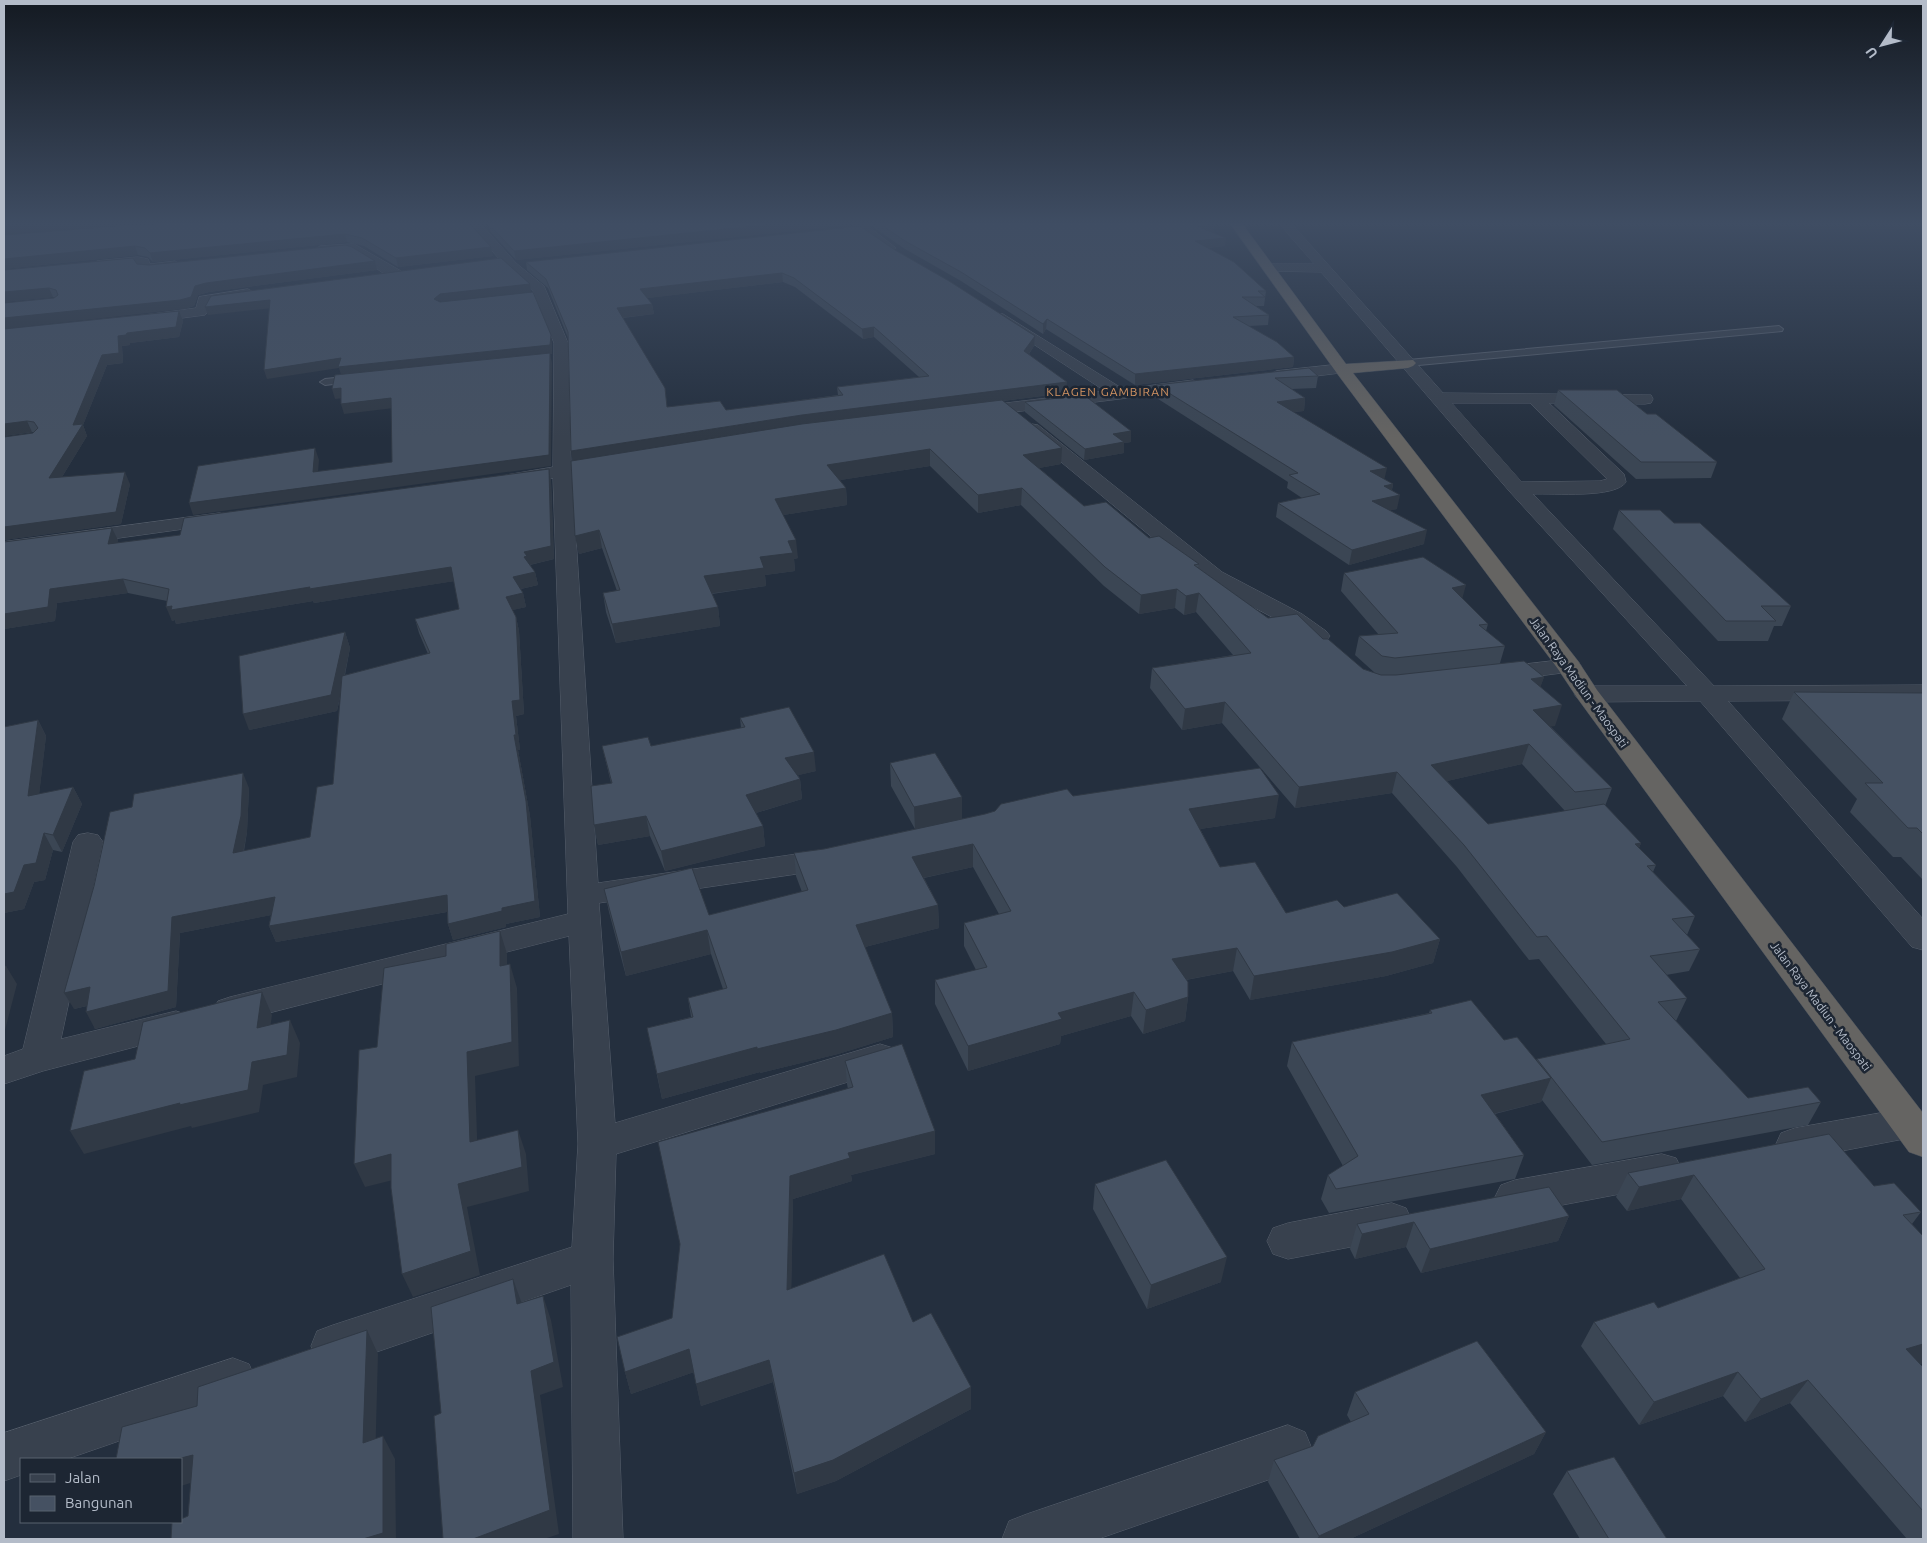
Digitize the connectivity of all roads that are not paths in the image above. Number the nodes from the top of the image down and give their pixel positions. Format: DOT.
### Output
graph roads {
  1 [pos="241,294"];
  2 [pos="536,294"];
  3 [pos="1287,294"];
  4 [pos="1347,294"];
  5 [pos="991,310"];
  6 [pos="126,321"];
  7 [pos="1779,329"];
  8 [pos="1408,364"];
  9 [pos="1342,369"];
  10 [pos="364,378"];
  11 [pos="1254,379"];
  12 [pos="325,382"];
  13 [pos="1206,384"];
  14 [pos="1119,393"];
  15 [pos="1438,398"];
  16 [pos="1645,398"];
  17 [pos="1535,400"];
  18 [pos="1006,408"];
  19 [pos="958,414"];
  20 [pos="627,461"];
  21 [pos="562,472"];
  22 [pos="494,482"];
  23 [pos="1517,488"];
  24 [pos="239,516"];
  25 [pos="4,548"];
  26 [pos="1331,648"];
  27 [pos="1569,666"];
  28 [pos="1480,676"];
  29 [pos="1923,692"];
  30 [pos="1707,693"];
  31 [pos="1587,694"];
  32 [pos="88,842"];
  33 [pos="854,854"];
  34 [pos="584,908"];
  35 [pos="1923,939"];
  36 [pos="901,1052"];
  37 [pos="39,1058"];
  38 [pos="4,1070"];
  39 [pos="1916,1132"];
  40 [pos="597,1144"];
  41 [pos="1764,1150"];
  42 [pos="1696,1163"];
  43 [pos="1482,1204"];
  44 [pos="1424,1215"];
  45 [pos="1288,1241"];
  46 [pos="592,1259"];
  47 [pos="1288,1449"];
  48 [pos="4,1457"];
  49 [pos="598,1539"];
  50 [pos="1027,1539"];
  1 -- 6 [label="street"];
  2 -- 21 [label="street"];
  3 -- 9 [label="highway, Jalan Raya Madiun - Maospati"];
  4 -- 8 [label="street"];
  5 -- 14 [label="street"];
  7 -- 8 [label="lane"];
  8 -- 9 [label="highway"];
  8 -- 15 [label="street"];
  9 -- 11 [label="street"];
  9 -- 27 [label="highway, Jalan Raya Madiun - Maospati"];
  10 -- 12 [label="lane"];
  13 -- 14 [label="street"];
  14 -- 18 [label="street"];
  15 -- 17 [label="street"];
  15 -- 23 [label="street"];
  16 -- 17 [label="street"];
  17 -- 23 [label="street"];
  18 -- 19 [label="street"];
  18 -- 26 [label="street"];
  20 -- 21 [label="street"];
  21 -- 22 [label="street"];
  21 -- 34 [label="street"];
  23 -- 30 [label="street"];
  24 -- 25 [label="street"];
  27 -- 28 [label="street"];
  27 -- 31 [label="highway, Jalan Raya Madiun - Maospati"];
  29 -- 30 [label="street"];
  30 -- 31 [label="street"];
  30 -- 35 [label="street"];
  31 -- 39 [label="highway, Jalan Raya Madiun - Maospati"];
  32 -- 37 [label="street"];
  33 -- 34 [label="street"];
  34 -- 37 [label="street"];
  34 -- 40 [label="street"];
  36 -- 40 [label="street"];
  37 -- 38 [label="street"];
  39 -- 41 [label="street"];
  40 -- 46 [label="street"];
  42 -- 43 [label="street"];
  44 -- 45 [label="street"];
  46 -- 48 [label="street"];
  46 -- 49 [label="street"];
  47 -- 50 [label="street"];
}
